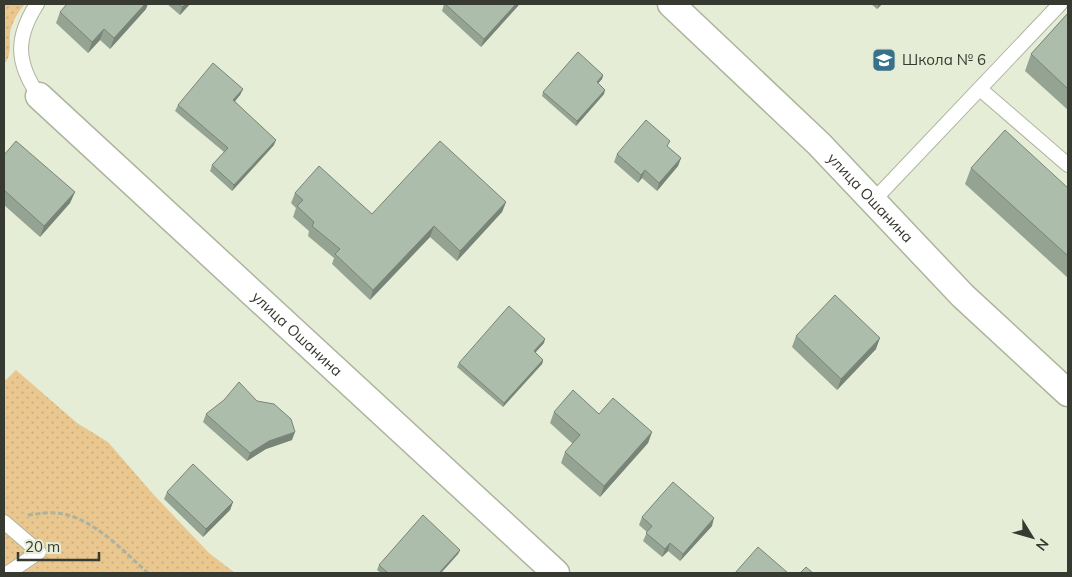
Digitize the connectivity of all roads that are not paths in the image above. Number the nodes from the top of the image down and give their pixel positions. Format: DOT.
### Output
graph roads {
  1 [pos="37,4"];
  2 [pos="671,4"];
  3 [pos="1060,4"];
  4 [pos="980,89"];
  5 [pos="39,96"];
  6 [pos="1068,165"];
  7 [pos="872,201"];
  8 [pos="1068,393"];
  9 [pos="4,522"];
  10 [pos="8,573"];
  11 [pos="556,573"];
  1 -- 5 [label="lane"];
  2 -- 7 [label="street, улица Ошанина"];
  3 -- 4 [label="lane"];
  4 -- 6 [label="lane"];
  4 -- 7 [label="lane"];
  5 -- 11 [label="street, улица Ошанина"];
  7 -- 8 [label="street, улица Ошанина"];
  9 -- 10 [label="lane"];
}
